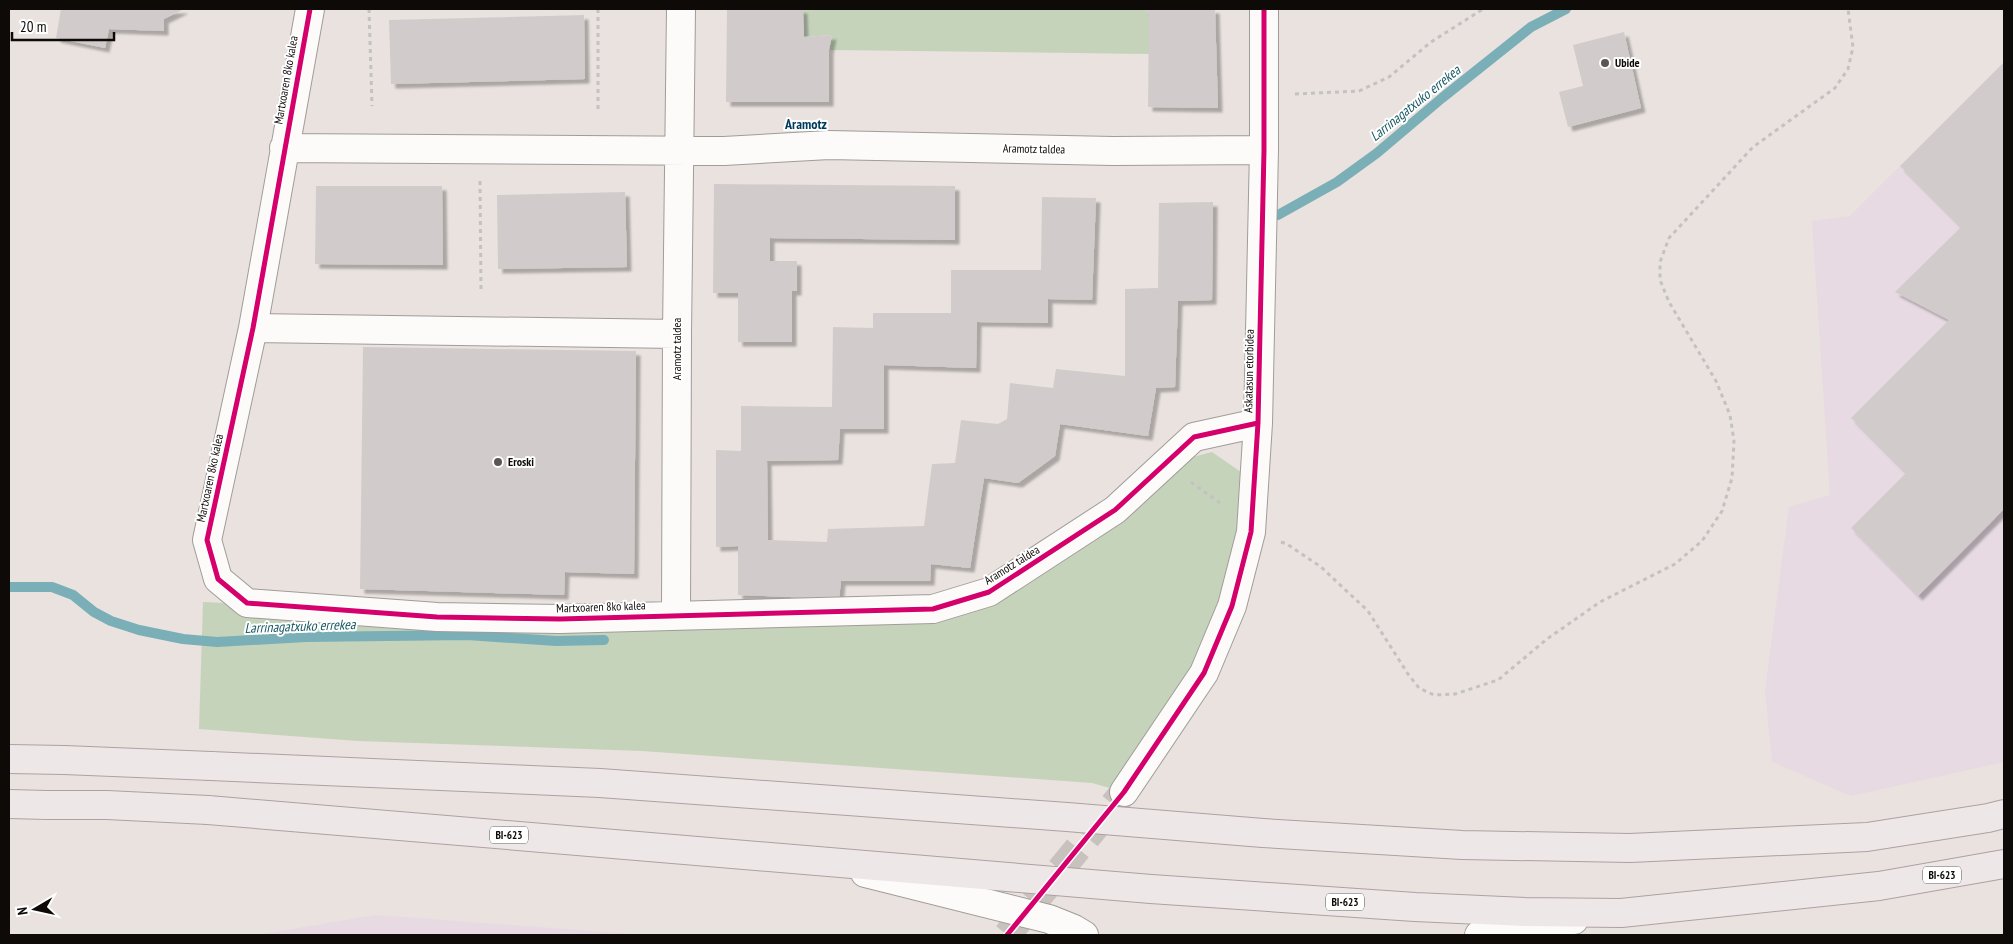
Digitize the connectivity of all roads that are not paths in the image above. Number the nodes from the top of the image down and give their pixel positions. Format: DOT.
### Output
graph roads {
  1 [pos="310,9"];
  2 [pos="681,9"];
  3 [pos="1264,9"];
  4 [pos="284,148"];
  5 [pos="679,150"];
  6 [pos="1264,150"];
  7 [pos="253,328"];
  8 [pos="677,334"];
  9 [pos="1258,423"];
  10 [pos="676,615"];
  11 [pos="9,759"];
  12 [pos="1124,792"];
  13 [pos="9,804"];
  14 [pos="2004,814"];
  15 [pos="810,859"];
  16 [pos="2004,864"];
  17 [pos="1621,913"];
  18 [pos="1084,935"];
  19 [pos="1479,935"];
  1 -- 4 [label="street, Martxoaren 8ko kalea"];
  2 -- 5 [label="street"];
  3 -- 6 [label="street, Askatasun etorbidea"];
  4 -- 5 [label="street"];
  4 -- 7 [label="street, Martxoaren 8ko kalea"];
  5 -- 6 [label="street, Aramotz taldea"];
  5 -- 8 [label="street, Aramotz taldea"];
  6 -- 9 [label="street, Askatasun etorbidea"];
  7 -- 8 [label="street"];
  7 -- 10 [label="street, Martxoaren 8ko kalea"];
  8 -- 10 [label="street, Aramotz taldea"];
  9 -- 10 [label="street, Aramotz taldea"];
  9 -- 12 [label="street, Askatasun etorbidea"];
  11 -- 14 [label="main road, bridge"];
  13 -- 15 [label="main road, BI-623, bridge"];
  15 -- 17 [label="main road, BI-623"];
  15 -- 18 [label="street"];
  16 -- 17 [label="main road, BI-623"];
  17 -- 19 [label="street"];
}
